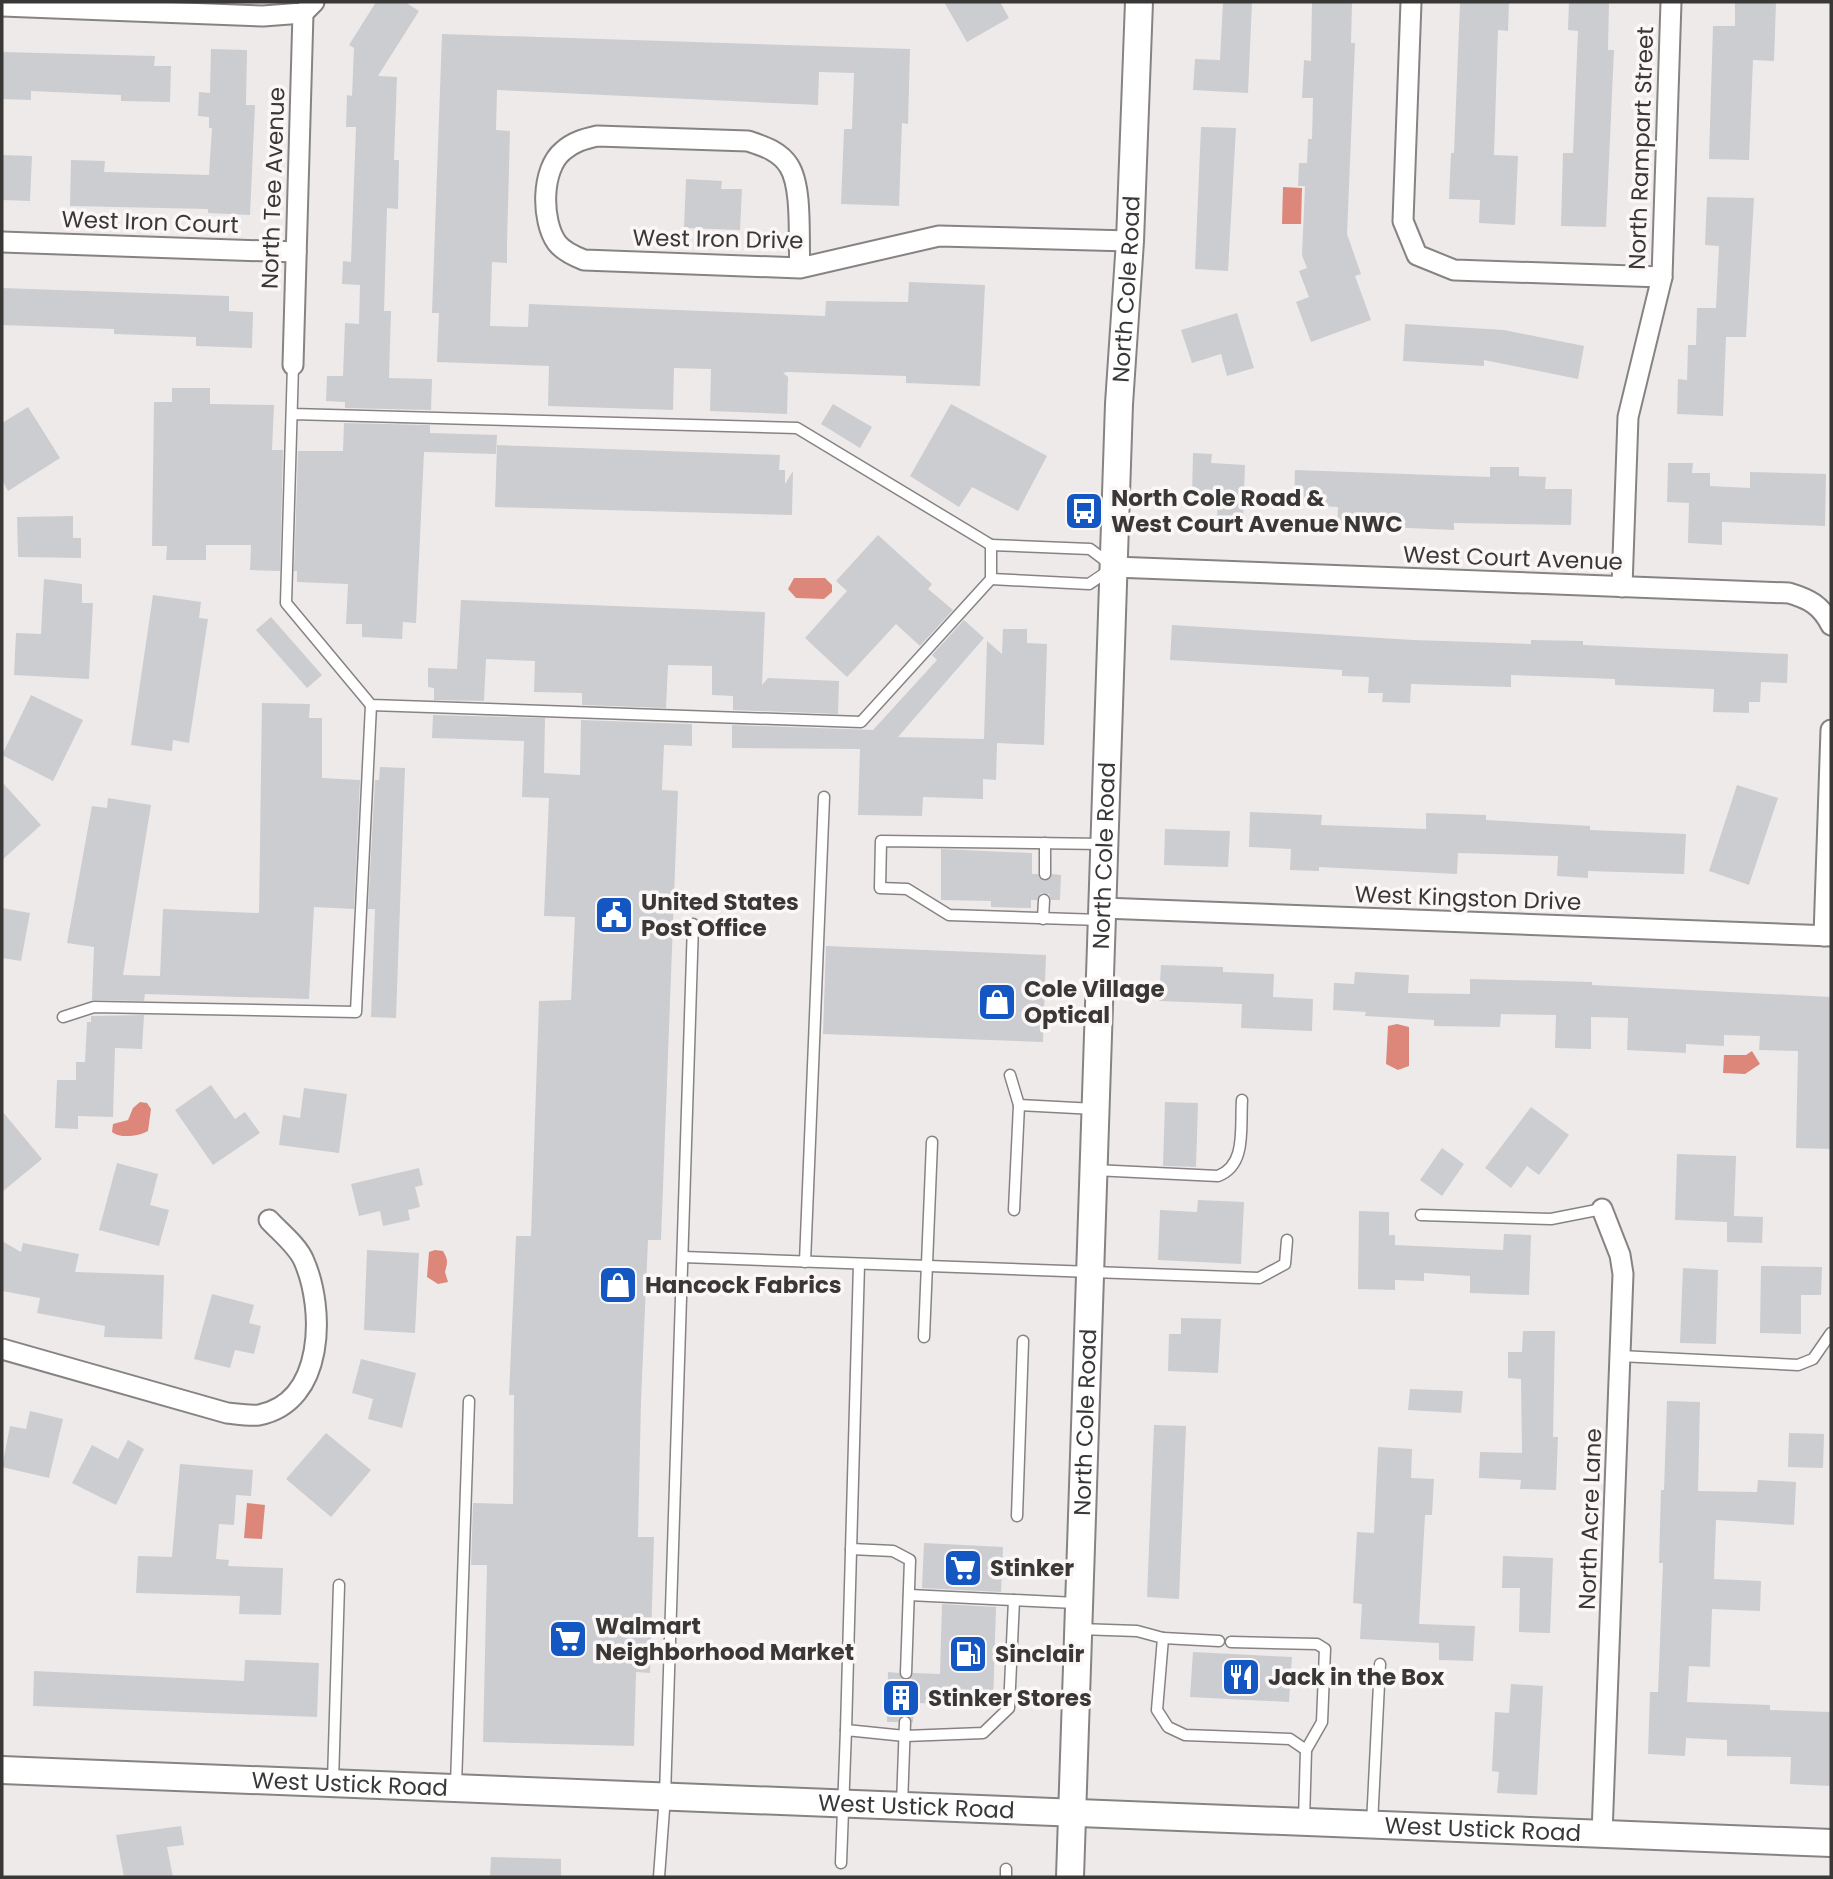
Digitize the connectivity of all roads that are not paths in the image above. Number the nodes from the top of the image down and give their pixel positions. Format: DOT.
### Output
graph roads {
  1 [pos="1139,2"];
  2 [pos="1410,2"];
  3 [pos="1671,2"];
  4 [pos="91,5"];
  5 [pos="2,6"];
  6 [pos="309,7"];
  7 [pos="2,242"];
  8 [pos="1130,242"];
  9 [pos="296,252"];
  10 [pos="800,268"];
  11 [pos="1662,277"];
  12 [pos="293,365"];
  13 [pos="292,414"];
  14 [pos="991,545"];
  15 [pos="1114,567"];
  16 [pos="991,579"];
  17 [pos="1622,587"];
  18 [pos="1827,617"];
  19 [pos="371,705"];
  20 [pos="1831,730"];
  21 [pos="824,797"];
  22 [pos="1045,843"];
  23 [pos="1105,844"];
  24 [pos="1045,874"];
  25 [pos="1044,900"];
  26 [pos="1102,914"];
  27 [pos="1044,919"];
  28 [pos="693,924"];
  29 [pos="1828,936"];
  30 [pos="63,1017"];
  31 [pos="1010,1075"];
  32 [pos="1242,1100"];
  33 [pos="1019,1105"];
  34 [pos="1096,1109"];
  35 [pos="932,1142"];
  36 [pos="1093,1170"];
  37 [pos="1602,1209"];
  38 [pos="1014,1210"];
  39 [pos="1421,1215"];
  40 [pos="269,1220"];
  41 [pos="1287,1240"];
  42 [pos="683,1257"];
  43 [pos="805,1262"];
  44 [pos="859,1264"];
  45 [pos="926,1268"];
  46 [pos="1090,1274"];
  47 [pos="1831,1333"];
  48 [pos="924,1337"];
  49 [pos="1023,1340"];
  50 [pos="2,1349"];
  51 [pos="1620,1356"];
  52 [pos="469,1401"];
  53 [pos="1017,1516"];
  54 [pos="851,1549"];
  55 [pos="338,1585"];
  56 [pos="909,1595"];
  57 [pos="1014,1600"];
  58 [pos="1079,1603"];
  59 [pos="1078,1629"];
  60 [pos="1163,1638"];
  61 [pos="1219,1641"];
  62 [pos="1231,1642"];
  63 [pos="1380,1664"];
  64 [pos="906,1673"];
  65 [pos="905,1722"];
  66 [pos="846,1730"];
  67 [pos="905,1736"];
  68 [pos="1306,1750"];
  69 [pos="2,1770"];
  70 [pos="333,1782"];
  71 [pos="456,1788"];
  72 [pos="665,1796"];
  73 [pos="843,1803"];
  74 [pos="902,1805"];
  75 [pos="1072,1813"];
  76 [pos="1304,1822"];
  77 [pos="1372,1824"];
  78 [pos="1602,1834"];
  79 [pos="1831,1843"];
  80 [pos="841,1863"];
  81 [pos="659,1877"];
  82 [pos="1070,1877"];
  1 -- 8 [label="main road, North Cole Road"];
  2 -- 11 [label="street"];
  3 -- 11 [label="street, North Rampart Street"];
  4 -- 5 [label="street"];
  4 -- 6 [label="street"];
  6 -- 9 [label="street, North Tee Avenue"];
  7 -- 9 [label="street, West Iron Court"];
  8 -- 10 [label="street, West Iron Drive"];
  8 -- 15 [label="main road, North Cole Road"];
  9 -- 12 [label="street, North Tee Avenue"];
  10 -- 10 [label="street, West Iron Drive"];
  11 -- 17 [label="street, North Rampart Street"];
  12 -- 13 [label="lane"];
  13 -- 14 [label="lane"];
  13 -- 19 [label="lane"];
  14 -- 15 [label="lane"];
  14 -- 16 [label="lane"];
  15 -- 16 [label="lane"];
  15 -- 17 [label="street, West Court Avenue"];
  15 -- 23 [label="main road, North Cole Road"];
  16 -- 19 [label="lane"];
  17 -- 18 [label="street, West Court Avenue"];
  19 -- 30 [label="lane"];
  20 -- 29 [label="street"];
  21 -- 43 [label="lane"];
  22 -- 23 [label="lane"];
  22 -- 24 [label="lane"];
  22 -- 27 [label="lane"];
  23 -- 26 [label="main road, North Cole Road"];
  25 -- 27 [label="lane"];
  26 -- 27 [label="lane"];
  26 -- 29 [label="street, West Kingston Drive"];
  26 -- 34 [label="main road, North Cole Road"];
  28 -- 42 [label="lane"];
  31 -- 33 [label="lane"];
  32 -- 36 [label="lane"];
  33 -- 34 [label="lane"];
  33 -- 38 [label="lane"];
  34 -- 36 [label="main road, North Cole Road"];
  35 -- 45 [label="lane"];
  36 -- 46 [label="main road, North Cole Road"];
  37 -- 39 [label="lane"];
  37 -- 51 [label="street, North Acre Lane"];
  40 -- 50 [label="street"];
  41 -- 46 [label="lane"];
  42 -- 43 [label="lane"];
  42 -- 72 [label="lane"];
  43 -- 44 [label="lane"];
  44 -- 45 [label="lane"];
  44 -- 54 [label="lane"];
  45 -- 46 [label="lane"];
  45 -- 48 [label="lane"];
  46 -- 58 [label="main road, North Cole Road"];
  47 -- 51 [label="lane"];
  49 -- 53 [label="lane"];
  51 -- 78 [label="street, North Acre Lane"];
  52 -- 71 [label="lane"];
  54 -- 56 [label="lane"];
  54 -- 66 [label="lane"];
  55 -- 70 [label="lane"];
  56 -- 57 [label="lane"];
  56 -- 64 [label="lane"];
  57 -- 58 [label="lane"];
  57 -- 67 [label="lane"];
  58 -- 59 [label="main road, North Cole Road"];
  59 -- 60 [label="lane"];
  59 -- 75 [label="main road, North Cole Road"];
  60 -- 61 [label="lane"];
  60 -- 68 [label="lane"];
  62 -- 68 [label="lane"];
  63 -- 77 [label="lane"];
  65 -- 67 [label="lane"];
  66 -- 67 [label="lane"];
  66 -- 73 [label="lane"];
  67 -- 74 [label="lane"];
  68 -- 76 [label="lane"];
  69 -- 70 [label="main road, West Ustick Road"];
  70 -- 71 [label="main road, West Ustick Road"];
  71 -- 72 [label="main road, West Ustick Road"];
  72 -- 73 [label="main road, West Ustick Road"];
  72 -- 81 [label="lane"];
  73 -- 74 [label="main road, West Ustick Road"];
  73 -- 80 [label="lane"];
  74 -- 75 [label="main road, West Ustick Road"];
  75 -- 76 [label="main road, West Ustick Road"];
  75 -- 82 [label="main road, North Cole Road"];
  76 -- 77 [label="main road, West Ustick Road"];
  77 -- 78 [label="main road, West Ustick Road"];
  78 -- 79 [label="main road, West Ustick Road"];
}
